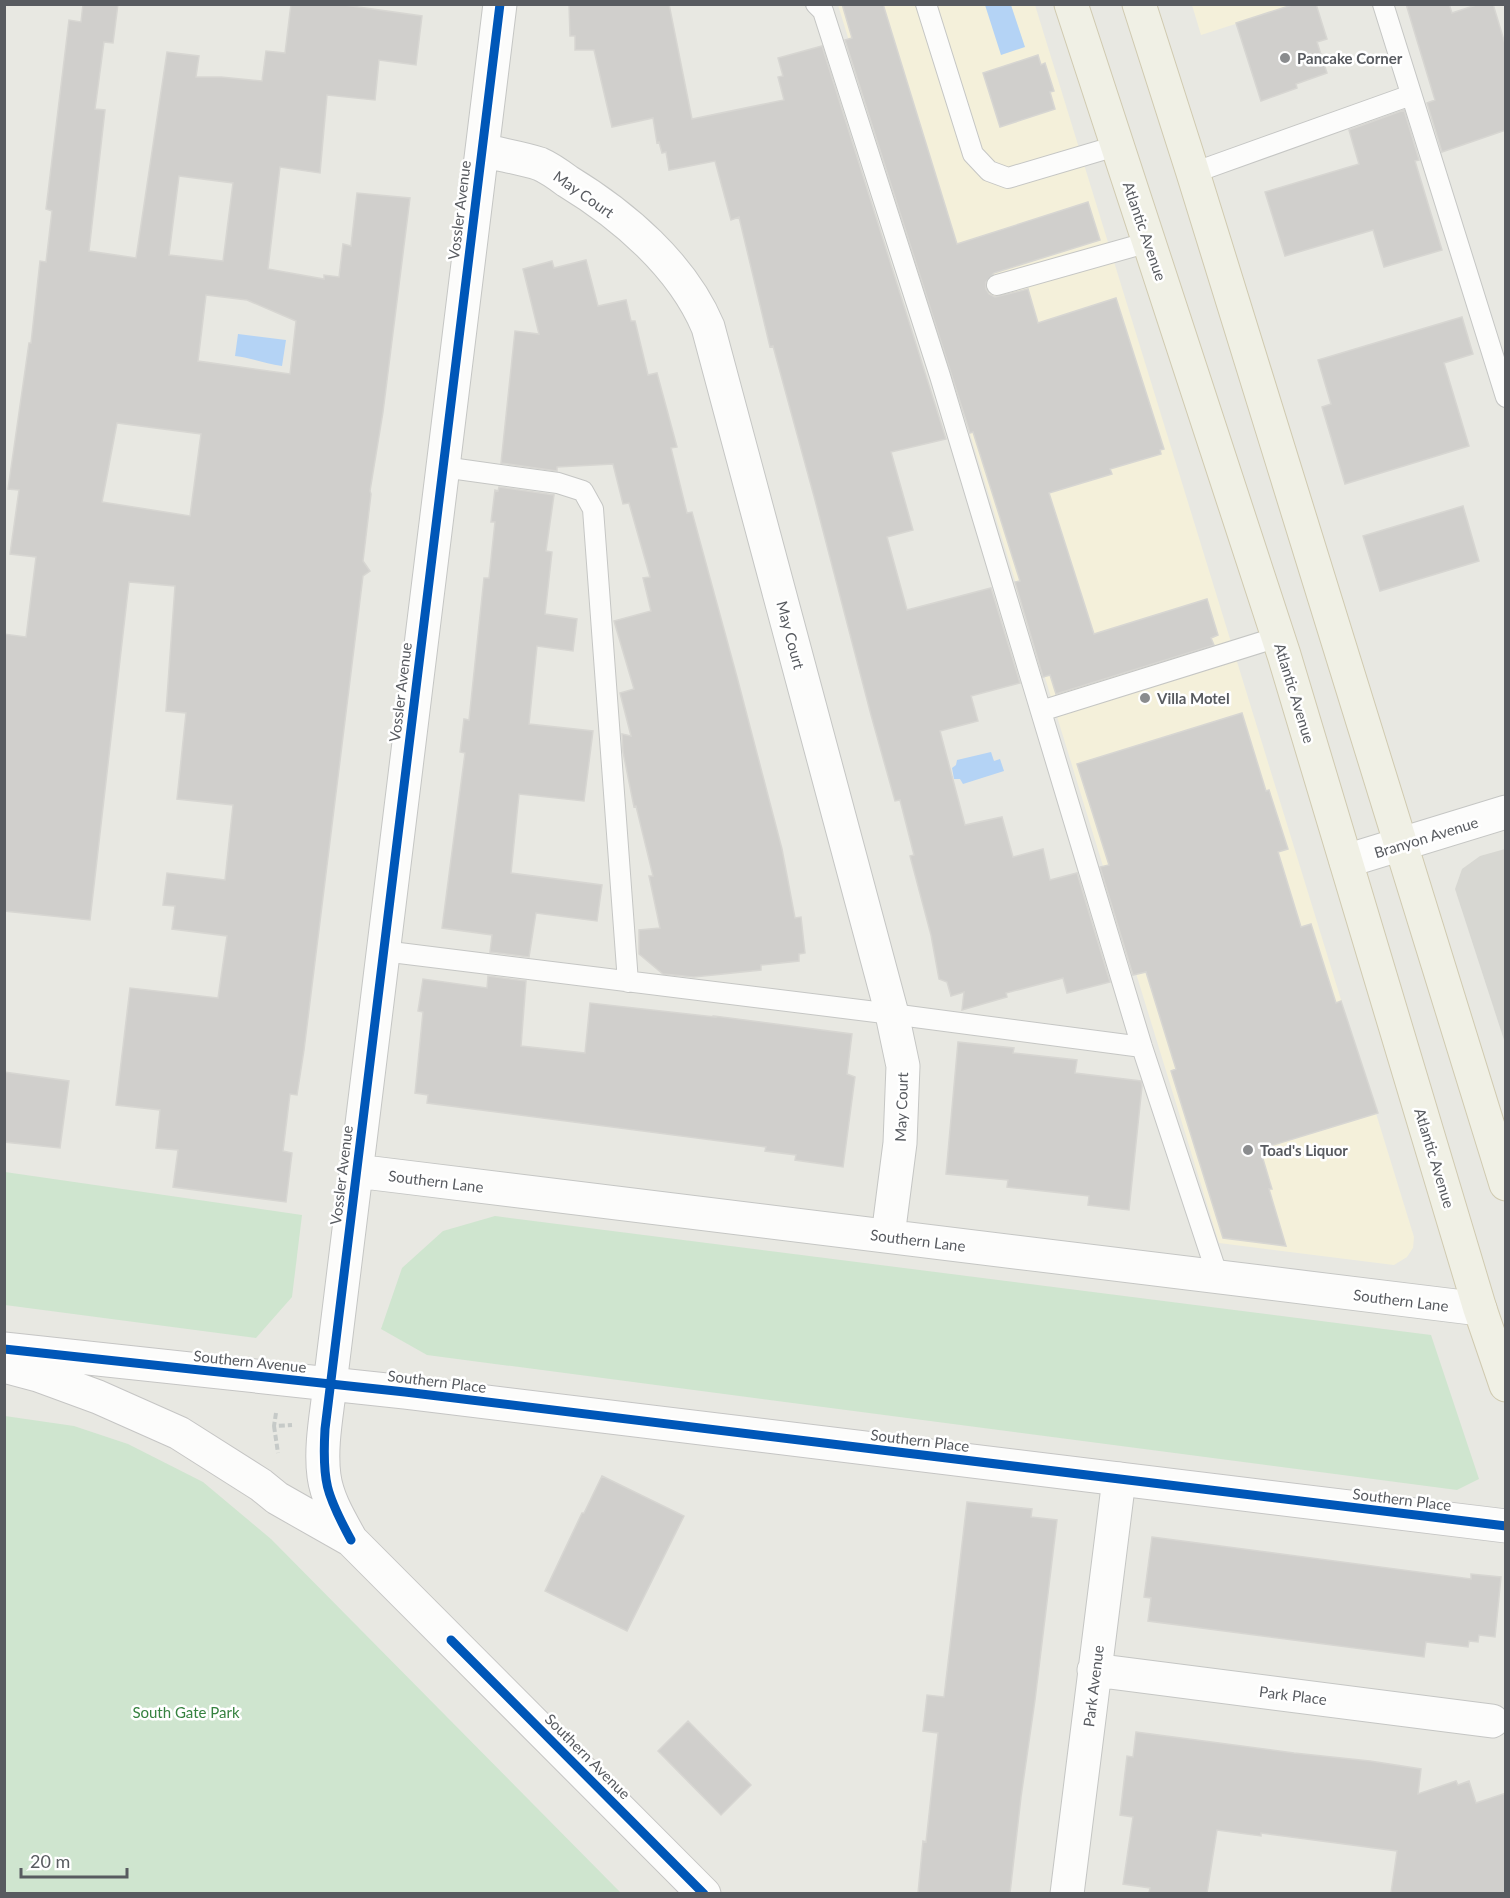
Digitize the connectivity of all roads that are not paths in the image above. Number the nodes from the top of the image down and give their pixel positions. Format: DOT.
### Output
graph roads {
  1 [pos="500,4"];
  2 [pos="816,4"];
  3 [pos="926,4"];
  4 [pos="1071,4"];
  5 [pos="1139,4"];
  6 [pos="1383,4"];
  7 [pos="1411,95"];
  8 [pos="1116,146"];
  9 [pos="482,150"];
  10 [pos="1193,173"];
  11 [pos="1149,242"];
  12 [pos="997,285"];
  13 [pos="1506,397"];
  14 [pos="443,467"];
  15 [pos="1278,637"];
  16 [pos="1041,711"];
  17 [pos="1506,812"];
  18 [pos="1400,844"];
  19 [pos="1346,861"];
  20 [pos="383,951"];
  21 [pos="628,982"];
  22 [pos="892,1014"];
  23 [pos="1142,1047"];
  24 [pos="356,1172"];
  25 [pos="1504,1177"];
  26 [pos="888,1236"];
  27 [pos="1218,1277"];
  28 [pos="1480,1309"];
  29 [pos="4,1349"];
  30 [pos="4,1366"];
  31 [pos="330,1384"];
  32 [pos="1506,1385"];
  33 [pos="1119,1479"];
  34 [pos="1506,1526"];
  35 [pos="351,1540"];
  36 [pos="1094,1670"];
  37 [pos="1492,1721"];
  38 [pos="704,1893"];
  39 [pos="1067,1893"];
  1 -- 9 [label="street, Vossler Avenue"];
  2 -- 16 [label="lane"];
  3 -- 8 [label="lane"];
  4 -- 8 [label="main road, Atlantic Avenue"];
  5 -- 10 [label="main road"];
  6 -- 7 [label="lane"];
  7 -- 10 [label="lane"];
  7 -- 13 [label="lane"];
  8 -- 11 [label="main road, Atlantic Avenue"];
  9 -- 14 [label="street, Vossler Avenue"];
  9 -- 22 [label="street, May Court"];
  10 -- 18 [label="main road"];
  11 -- 12 [label="lane"];
  11 -- 15 [label="main road, Atlantic Avenue"];
  14 -- 20 [label="street, Vossler Avenue"];
  14 -- 21 [label="lane"];
  15 -- 16 [label="lane"];
  15 -- 19 [label="main road, Atlantic Avenue"];
  16 -- 23 [label="lane"];
  17 -- 18 [label="street, Branyon Avenue"];
  18 -- 19 [label="street, Branyon Avenue"];
  18 -- 25 [label="main road"];
  19 -- 28 [label="main road, Atlantic Avenue"];
  20 -- 21 [label="lane"];
  20 -- 24 [label="street, Vossler Avenue"];
  21 -- 22 [label="lane"];
  22 -- 23 [label="lane"];
  22 -- 26 [label="street, May Court"];
  23 -- 27 [label="lane"];
  24 -- 26 [label="street, Southern Lane"];
  24 -- 31 [label="street, Vossler Avenue"];
  26 -- 27 [label="street, Southern Lane"];
  27 -- 28 [label="street, Southern Lane"];
  28 -- 32 [label="main road, Atlantic Avenue"];
  29 -- 31 [label="street, Southern Avenue"];
  30 -- 35 [label="street, Southern Avenue"];
  31 -- 33 [label="street, Southern Place"];
  31 -- 35 [label="street, Southern Avenue"];
  33 -- 34 [label="street, Southern Place"];
  33 -- 36 [label="street, Park Avenue"];
  35 -- 38 [label="street, Southern Avenue"];
  36 -- 37 [label="street, Park Place"];
  36 -- 39 [label="street, Park Avenue"];
}
